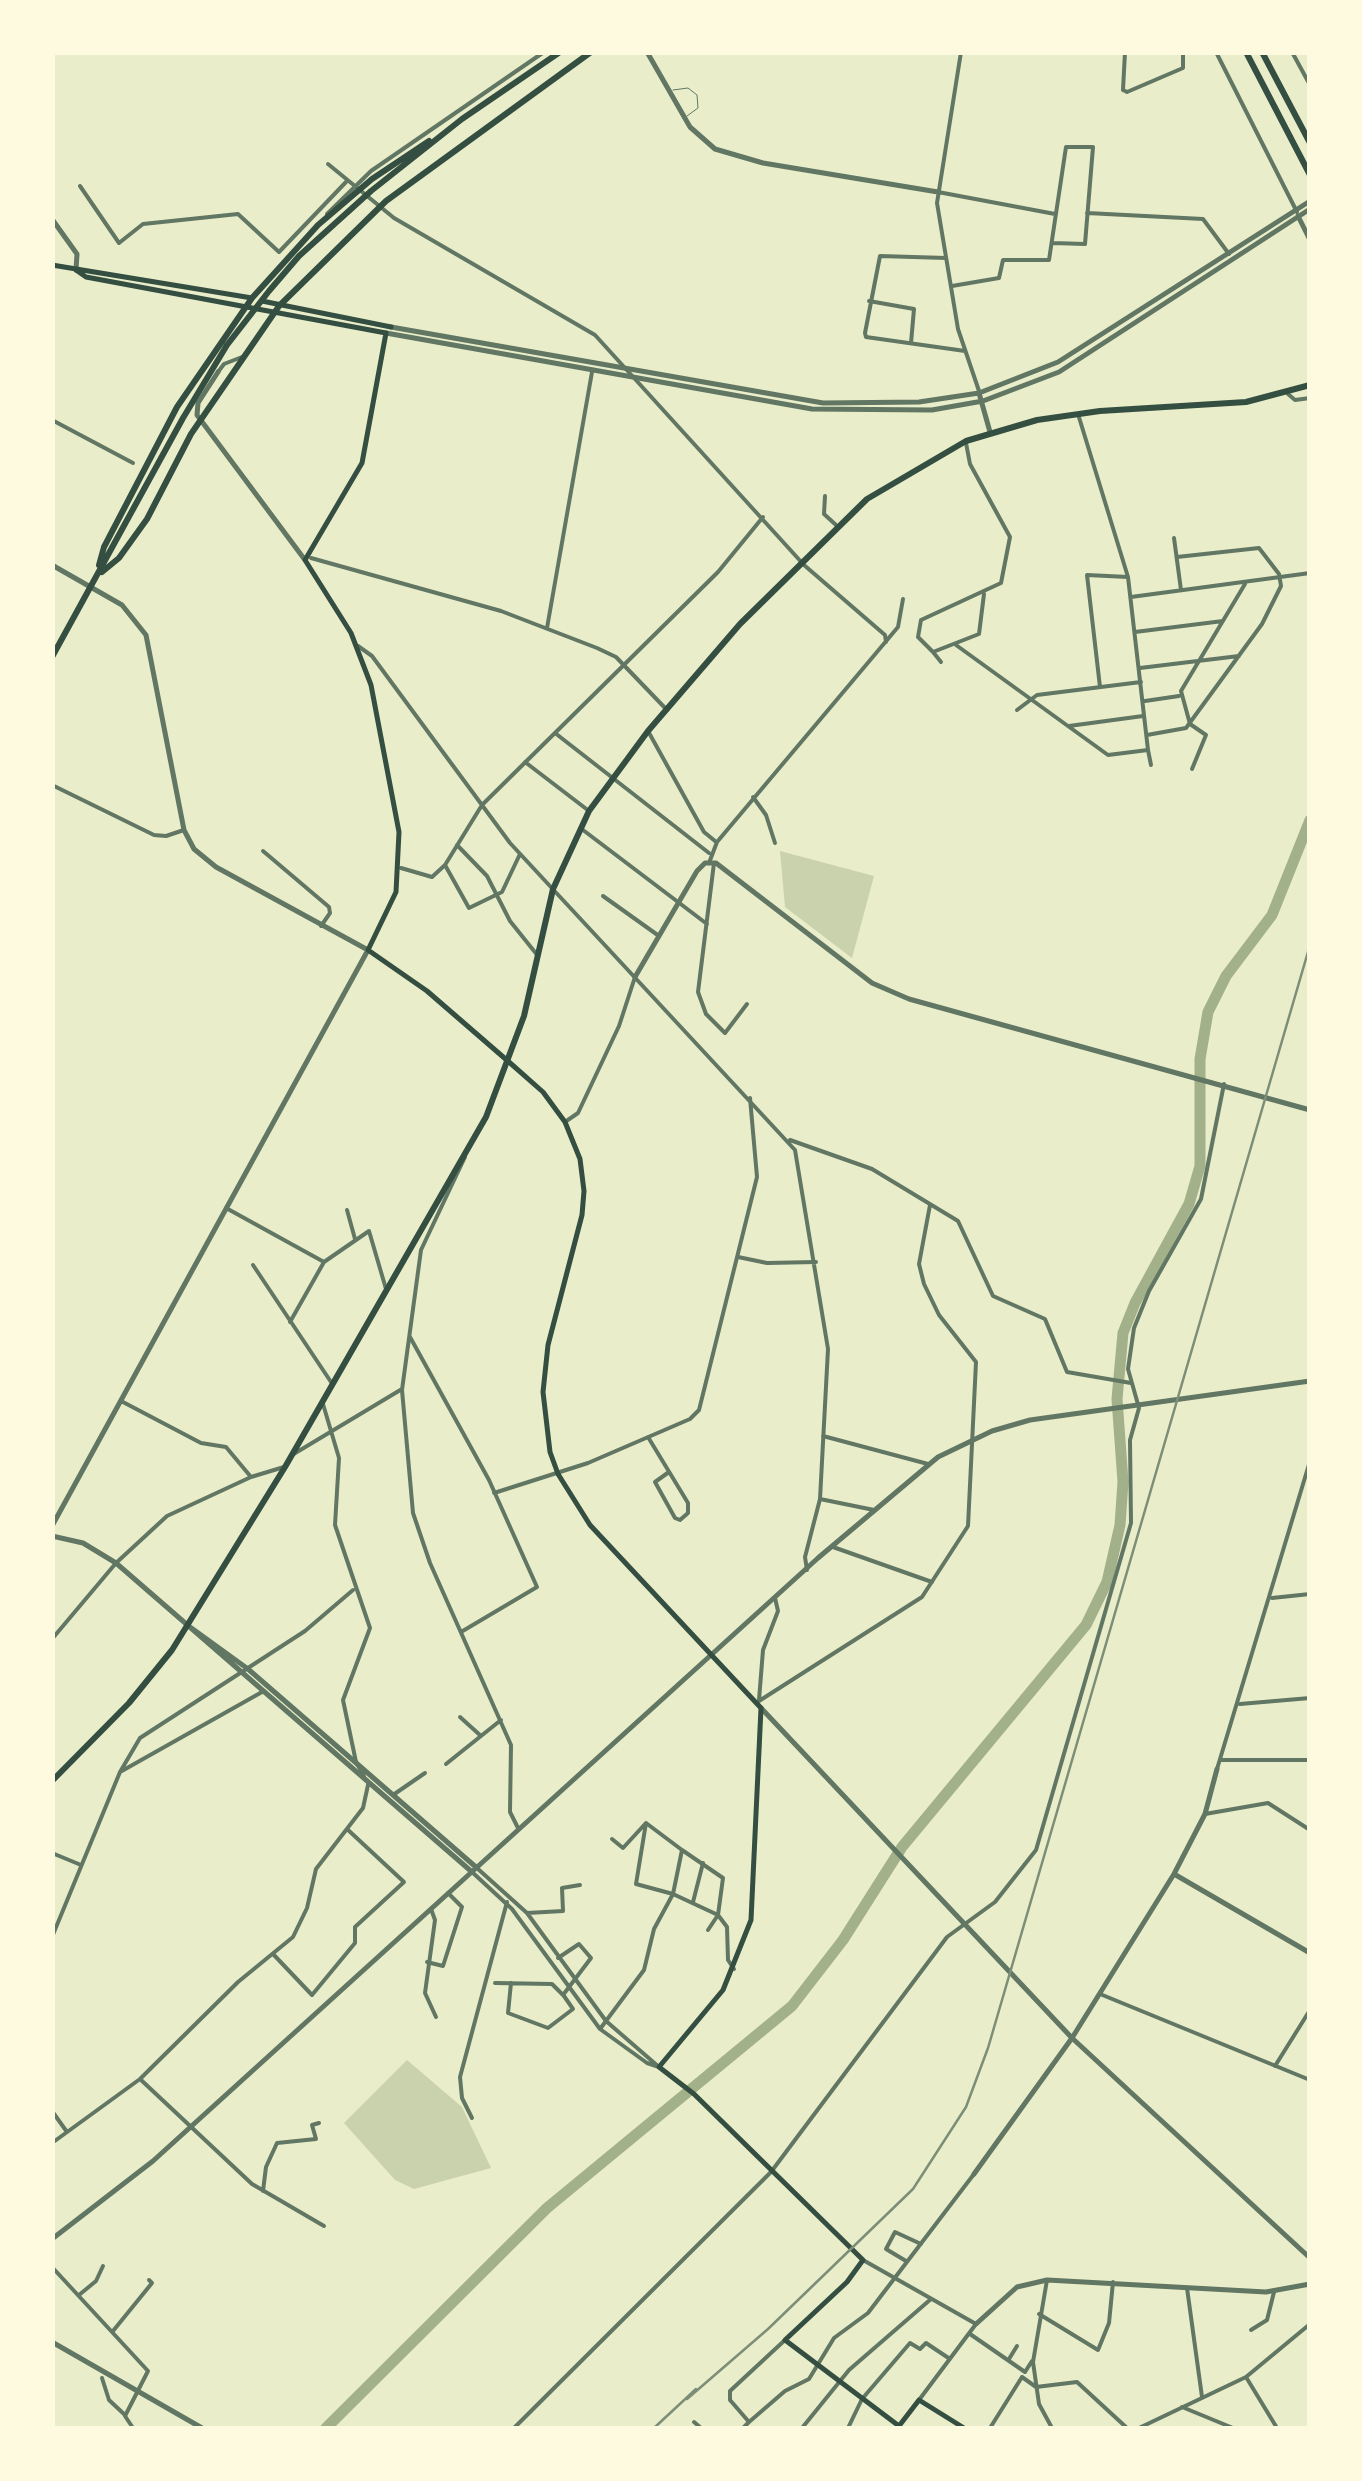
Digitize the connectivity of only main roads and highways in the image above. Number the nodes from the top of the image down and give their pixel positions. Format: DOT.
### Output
graph roads {
  1 [pos="560,52"];
  2 [pos="591,52"];
  3 [pos="1246,52"];
  4 [pos="1262,52"];
  5 [pos="440,135"];
  6 [pos="1310,143"];
  7 [pos="1310,176"];
  8 [pos="52,266"];
  9 [pos="76,270"];
  10 [pos="252,298"];
  11 [pos="245,308"];
  12 [pos="276,310"];
  13 [pos="392,327"];
  14 [pos="1310,385"];
  15 [pos="97,576"];
  16 [pos="52,657"];
  17 [pos="509,1062"];
  18 [pos="52,1780"];
  19 [pos="900,2428"];
  20 [pos="964,2428"];
  1 -- 5 [label="highway"];
  2 -- 12 [label="highway"];
  3 -- 7 [label="highway"];
  4 -- 6 [label="highway"];
  5 -- 10 [label="highway"];
  5 -- 15 [label="highway"];
  8 -- 9 [label="main road"];
  9 -- 10 [label="main road"];
  9 -- 11 [label="main road"];
  10 -- 11 [label="highway"];
  10 -- 12 [label="main road"];
  11 -- 12 [label="main road"];
  11 -- 15 [label="highway"];
  12 -- 13 [label="main road"];
  12 -- 15 [label="highway"];
  12 -- 17 [label="main road"];
  14 -- 17 [label="highway"];
  15 -- 16 [label="highway"];
  17 -- 18 [label="highway"];
  17 -- 19 [label="main road"];
  19 -- 20 [label="main road"];
}
